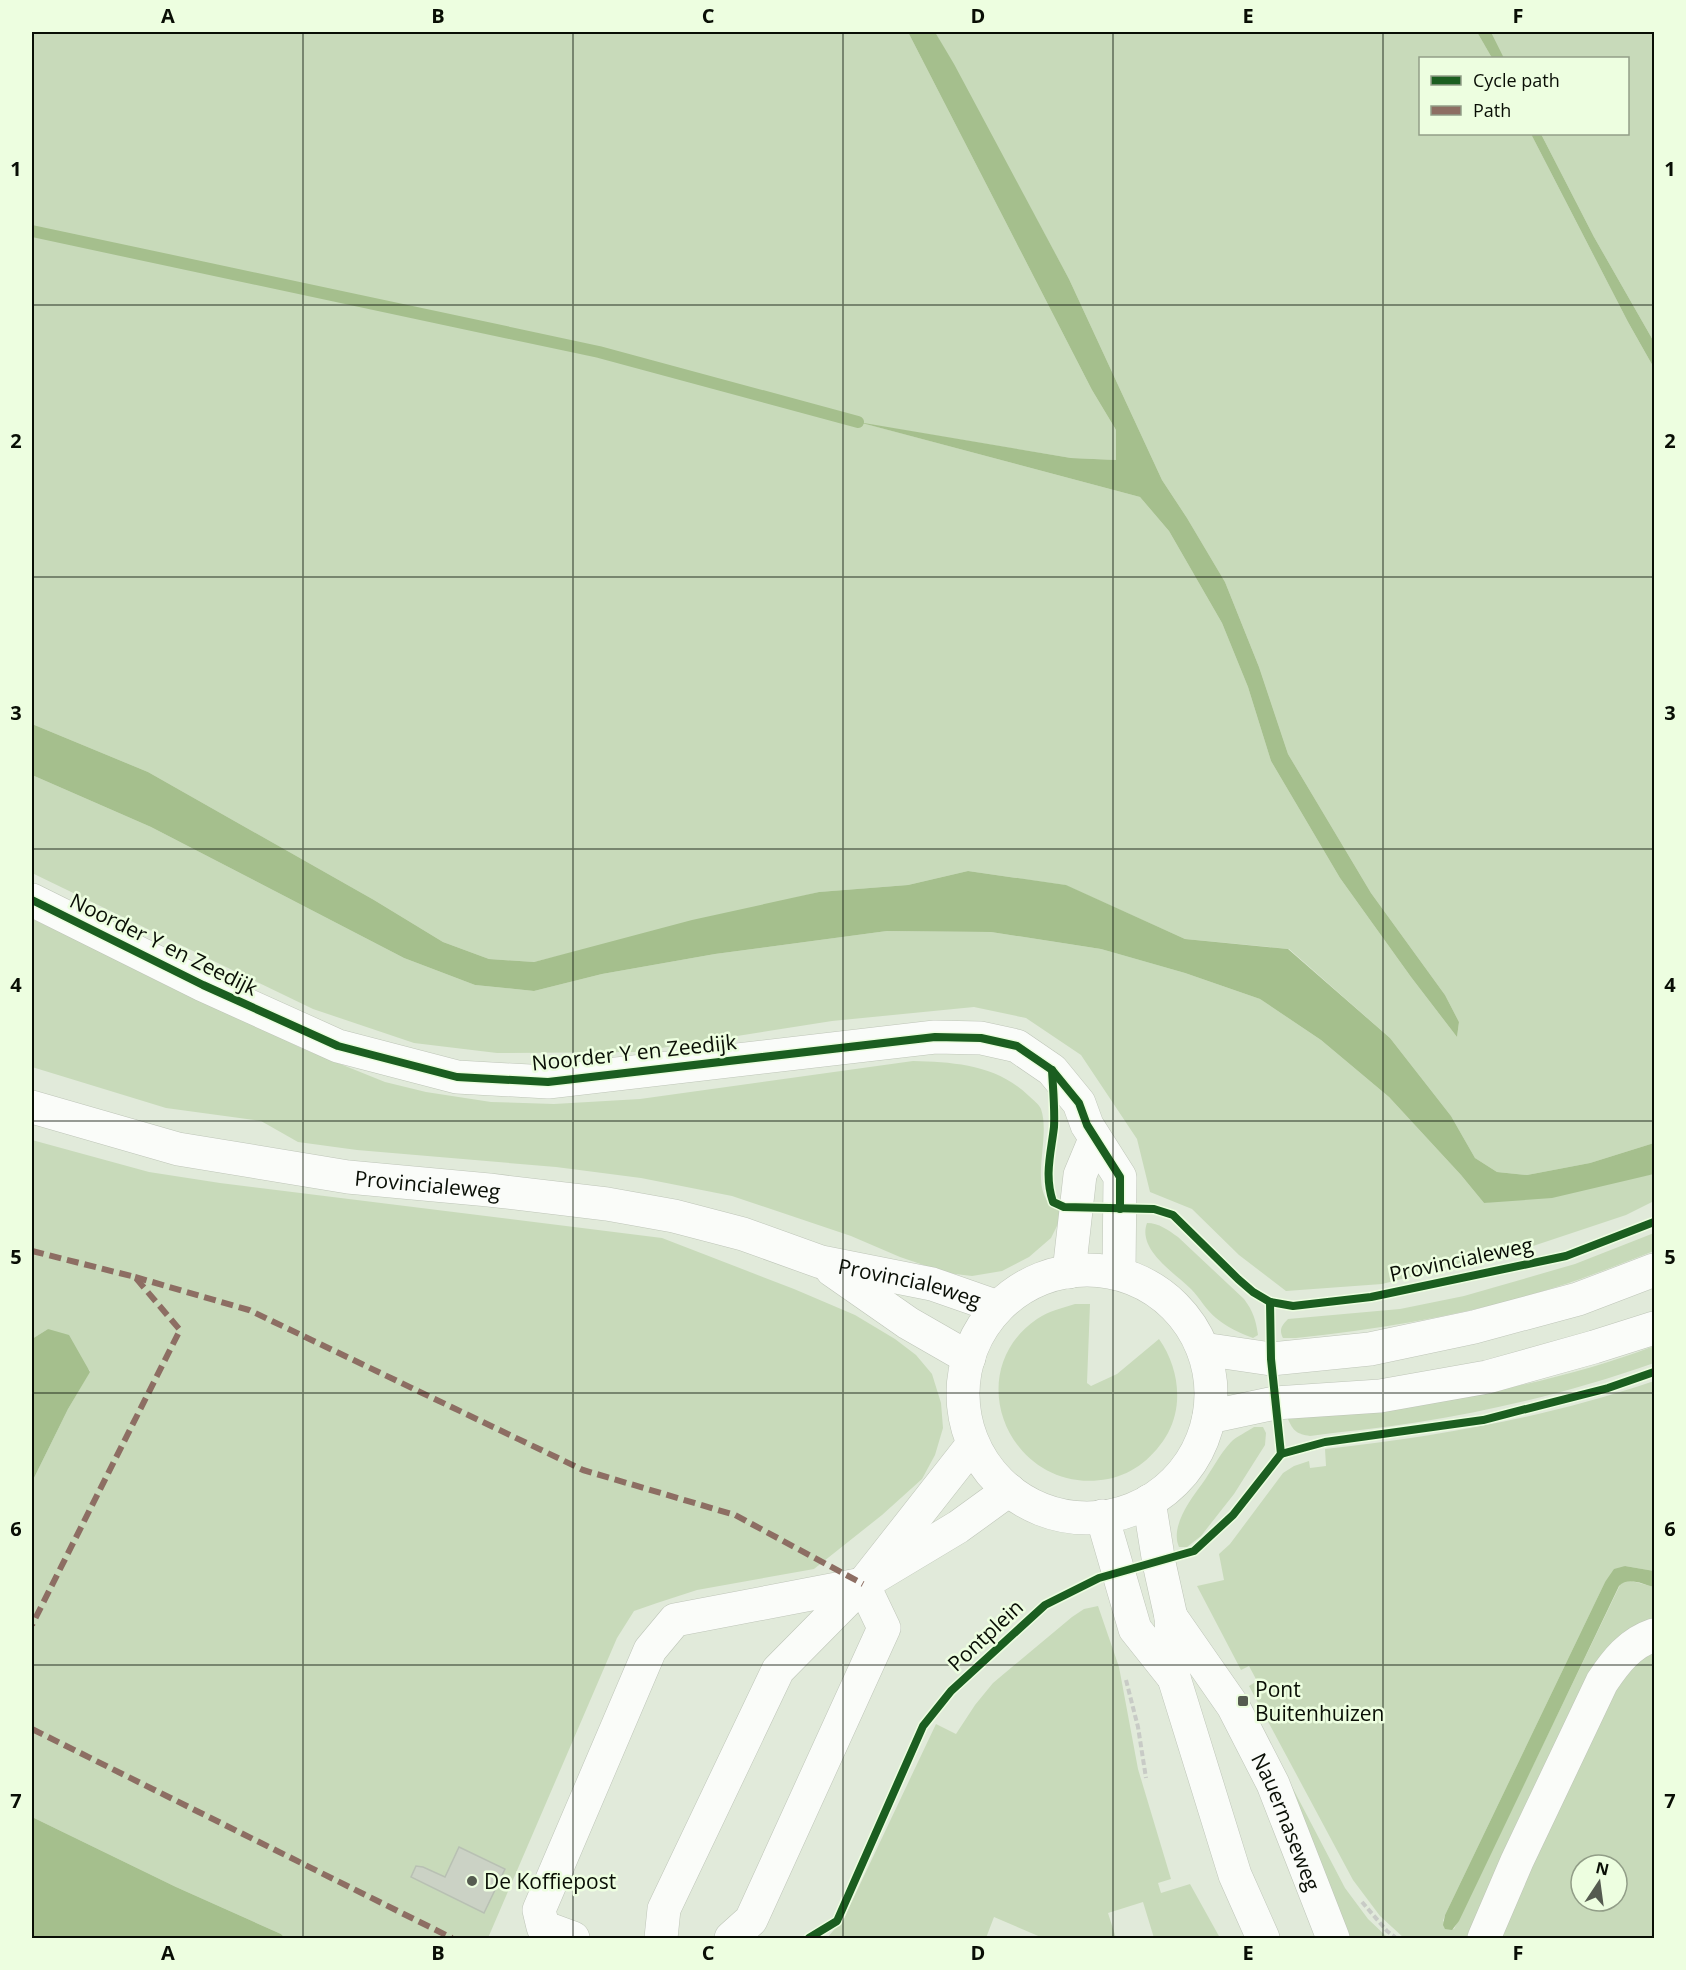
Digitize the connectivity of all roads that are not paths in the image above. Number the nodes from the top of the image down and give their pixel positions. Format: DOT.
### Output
graph roads {
  1 [pos="32,900"];
  2 [pos="32,1107"];
  3 [pos="1095,1139"];
  4 [pos="821,1262"];
  5 [pos="1654,1270"];
  6 [pos="1069,1272"];
  7 [pos="1119,1273"];
  8 [pos="998,1307"];
  9 [pos="1654,1328"];
  10 [pos="1203,1349"];
  11 [pos="969,1358"];
  12 [pos="1209,1417"];
  13 [pos="973,1444"];
  14 [pos="1009,1490"];
  15 [pos="1149,1501"];
  16 [pos="1102,1516"];
  17 [pos="862,1584"];
  18 [pos="1171,1617"];
  19 [pos="1654,1635"];
  20 [pos="1174,1678"];
  21 [pos="573,1938"];
  22 [pos="661,1938"];
  23 [pos="731,1938"];
  24 [pos="1263,1938"];
  25 [pos="1333,1938"];
  26 [pos="1484,1938"];
  1 -- 3 [label="main road, Noorder Y en Zeedijk"];
  2 -- 4 [label="main road, Provincialeweg"];
  3 -- 6 [label="main road"];
  3 -- 7 [label="main road, Noorder Y en Zeedijk"];
  4 -- 8 [label="main road, Provincialeweg"];
  4 -- 11 [label="main road, Provincialeweg"];
  5 -- 10 [label="main road"];
  6 -- 7 [label="main road"];
  6 -- 8 [label="main road"];
  7 -- 10 [label="main road"];
  8 -- 11 [label="main road"];
  9 -- 12 [label="main road"];
  10 -- 12 [label="main road"];
  11 -- 13 [label="main road"];
  12 -- 15 [label="main road"];
  13 -- 14 [label="main road"];
  13 -- 17 [label="main road"];
  14 -- 16 [label="main road"];
  14 -- 17 [label="main road"];
  15 -- 16 [label="main road"];
  15 -- 18 [label="main road, Nauernaseweg"];
  16 -- 20 [label="main road, Nauernaseweg"];
  17 -- 21 [label="main road"];
  17 -- 22 [label="main road"];
  17 -- 23 [label="main road"];
  18 -- 20 [label="main road, Nauernaseweg"];
  18 -- 25 [label="main road, Nauernaseweg"];
  19 -- 26 [label="main road"];
  20 -- 24 [label="main road, Nauernaseweg"];
}
